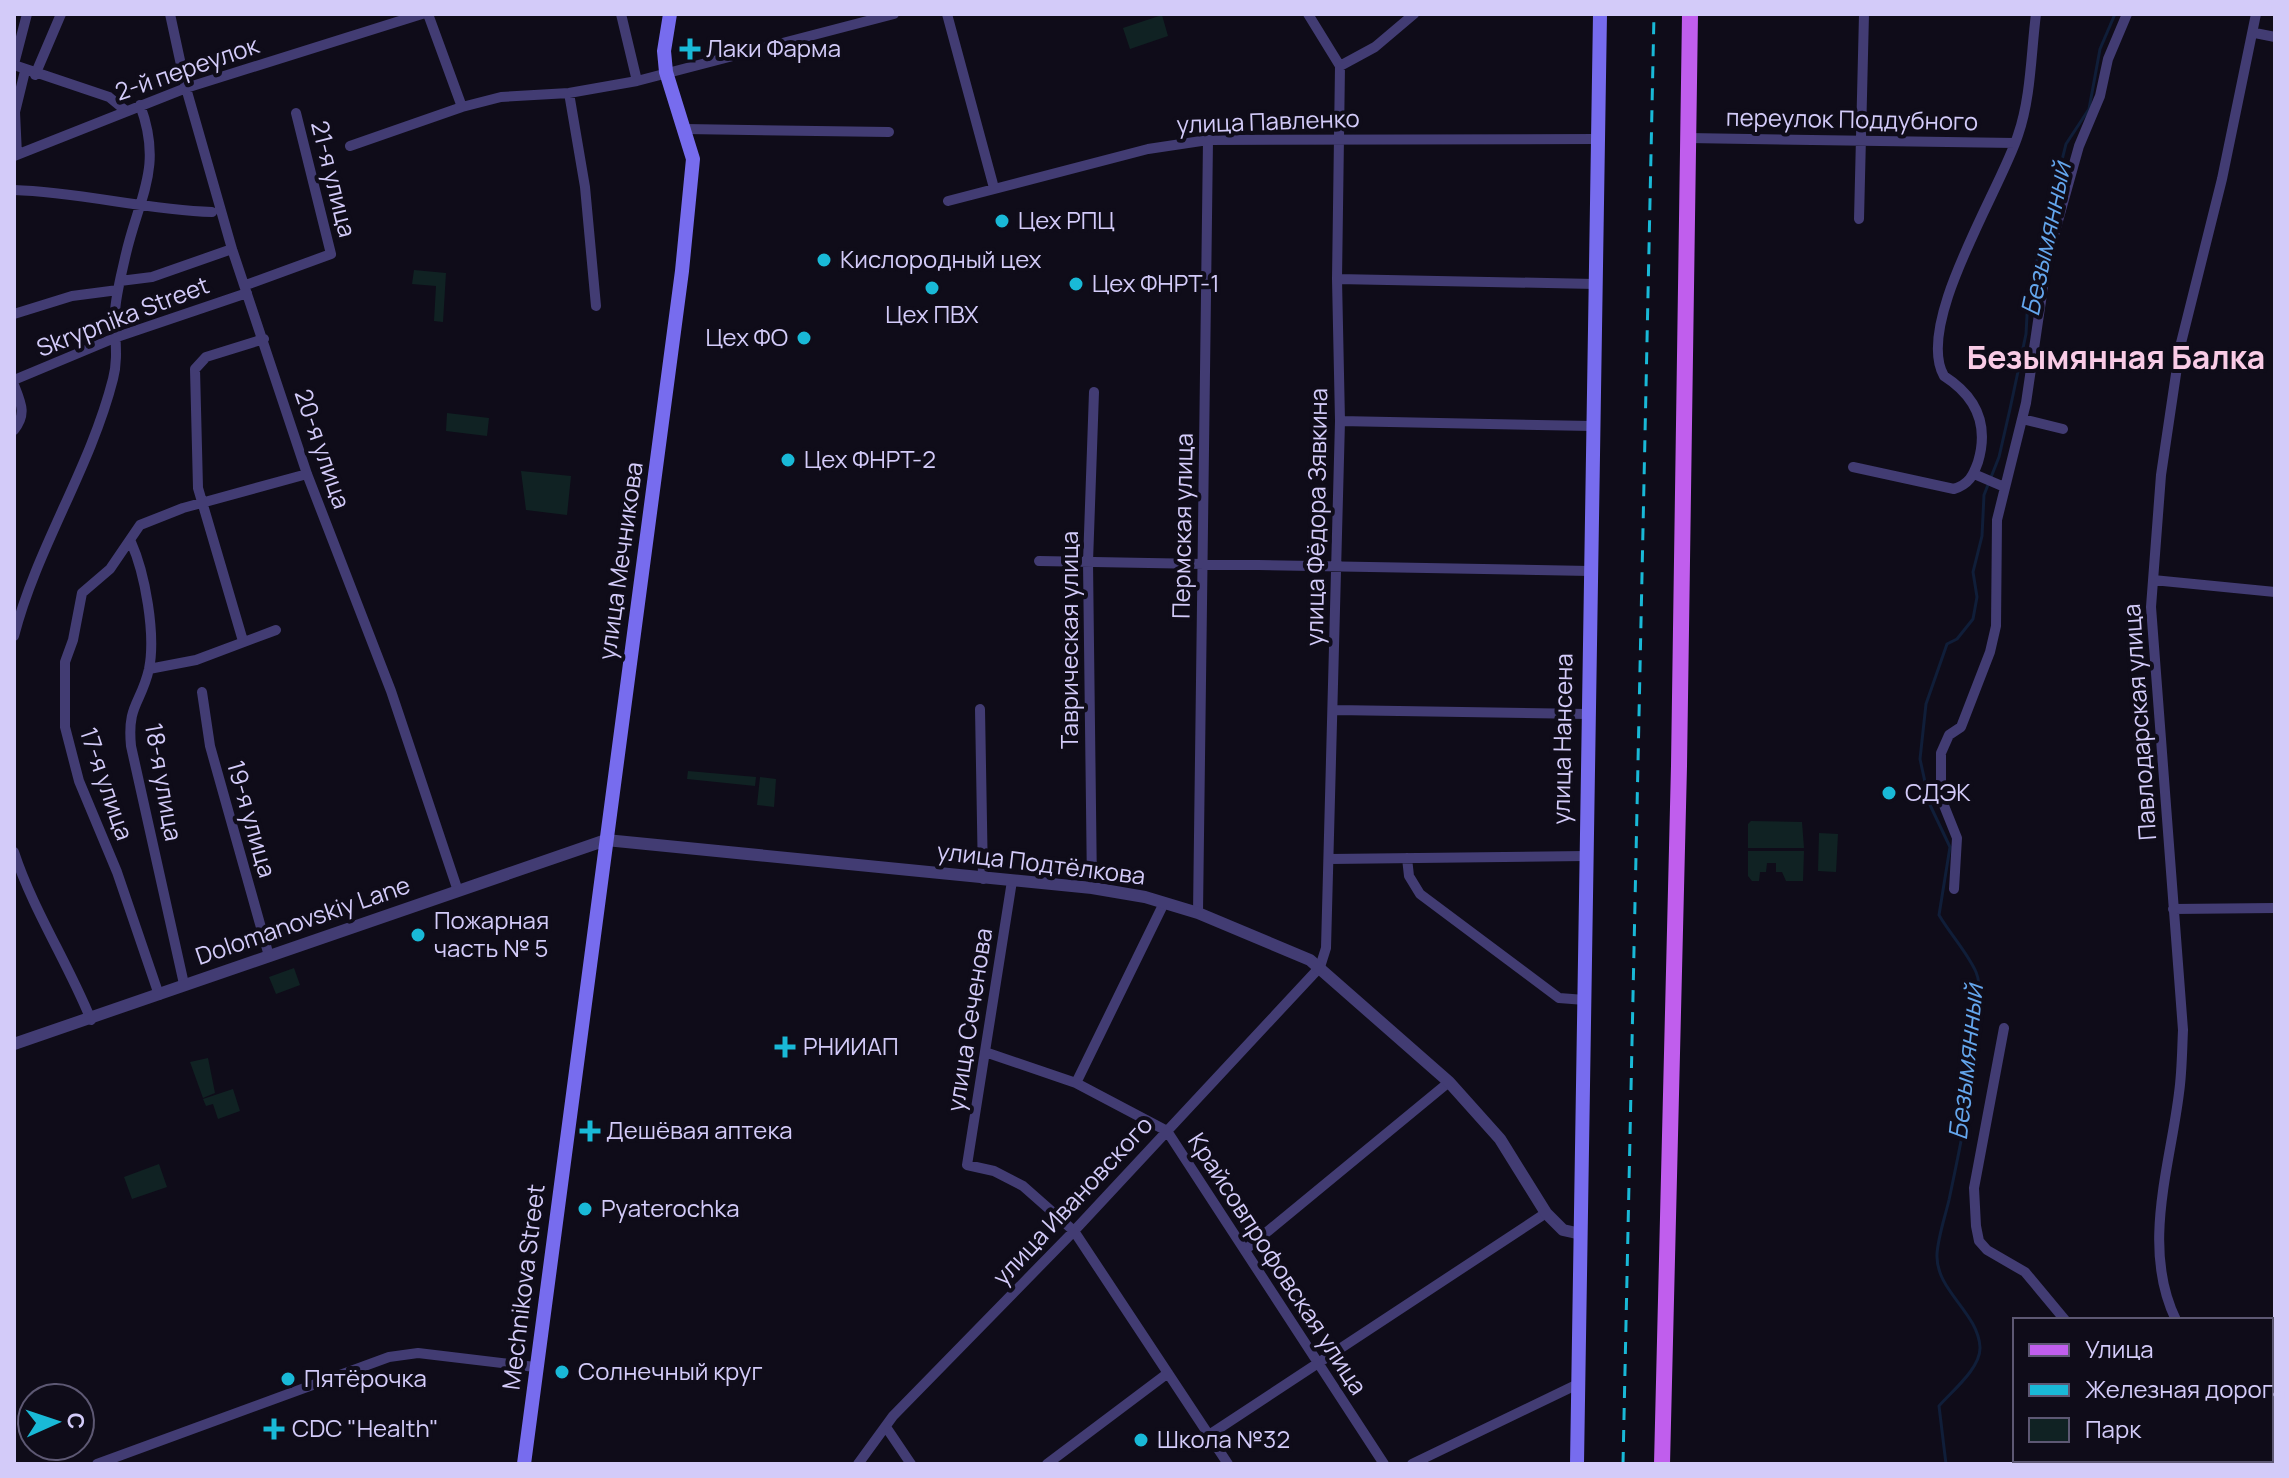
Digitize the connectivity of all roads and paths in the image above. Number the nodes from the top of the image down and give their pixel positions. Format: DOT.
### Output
graph roads {
  1 [pos="27,14"];
  2 [pos="61,14"];
  3 [pos="170,14"];
  4 [pos="425,14"];
  5 [pos="621,14"];
  6 [pos="670,14"];
  7 [pos="894,14"];
  8 [pos="947,14"];
  9 [pos="1308,14"];
  10 [pos="1414,14"];
  11 [pos="1600,14"];
  12 [pos="1690,14"];
  13 [pos="1864,14"];
  14 [pos="2036,14"];
  15 [pos="2127,14"];
  16 [pos="2256,14"];
  17 [pos="2255,33"];
  18 [pos="2275,37"];
  19 [pos="14,65"];
  20 [pos="1340,66"];
  21 [pos="666,72"];
  22 [pos="30,73"];
  23 [pos="637,81"];
  24 [pos="186,88"];
  25 [pos="569,93"];
  26 [pos="140,105"];
  27 [pos="462,107"];
  28 [pos="126,111"];
  29 [pos="296,113"];
  30 [pos="685,129"];
  31 [pos="889,132"];
  32 [pos="1341,138"];
  33 [pos="1688,138"];
  34 [pos="1596,139"];
  35 [pos="1861,139"];
  36 [pos="1208,140"];
  37 [pos="2015,143"];
  38 [pos="350,146"];
  39 [pos="16,155"];
  40 [pos="994,188"];
  41 [pos="14,190"];
  42 [pos="948,201"];
  43 [pos="143,203"];
  44 [pos="212,212"];
  45 [pos="1859,219"];
  46 [pos="232,249"];
  47 [pos="331,254"];
  48 [pos="1337,279"];
  49 [pos="1595,284"];
  50 [pos="119,285"];
  51 [pos="246,289"];
  52 [pos="596,306"];
  53 [pos="14,314"];
  54 [pos="117,337"];
  55 [pos="264,339"];
  56 [pos="14,382"];
  57 [pos="1094,392"];
  58 [pos="2022,419"];
  59 [pos="1340,421"];
  60 [pos="1592,426"];
  61 [pos="2063,429"];
  62 [pos="14,430"];
  63 [pos="1853,467"];
  64 [pos="307,474"];
  65 [pos="1978,476"];
  66 [pos="2002,486"];
  67 [pos="202,504"];
  68 [pos="131,542"];
  69 [pos="1039,561"];
  70 [pos="1088,562"];
  71 [pos="1202,563"];
  72 [pos="1337,566"];
  73 [pos="1590,571"];
  74 [pos="2153,580"];
  75 [pos="2275,592"];
  76 [pos="276,630"];
  77 [pos="14,636"];
  78 [pos="243,641"];
  79 [pos="149,669"];
  80 [pos="202,692"];
  81 [pos="980,709"];
  82 [pos="1335,710"];
  83 [pos="1587,714"];
  84 [pos="606,840"];
  85 [pos="14,852"];
  86 [pos="1585,856"];
  87 [pos="1407,858"];
  88 [pos="1330,859"];
  89 [pos="983,879"];
  90 [pos="1012,881"];
  91 [pos="1092,888"];
  92 [pos="1954,889"];
  93 [pos="458,891"];
  94 [pos="1164,903"];
  95 [pos="2275,908"];
  96 [pos="2173,909"];
  97 [pos="1198,913"];
  98 [pos="269,956"];
  99 [pos="1320,967"];
  100 [pos="184,984"];
  101 [pos="159,995"];
  102 [pos="1585,1000"];
  103 [pos="91,1020"];
  104 [pos="2004,1028"];
  105 [pos="14,1044"];
  106 [pos="985,1052"];
  107 [pos="1449,1082"];
  108 [pos="1076,1083"];
  109 [pos="1167,1131"];
  110 [pos="1546,1213"];
  111 [pos="1074,1231"];
  112 [pos="1581,1234"];
  113 [pos="1245,1250"];
  114 [pos="2063,1318"];
  115 [pos="2175,1318"];
  116 [pos="1318,1363"];
  117 [pos="535,1367"];
  118 [pos="1168,1373"];
  119 [pos="1578,1384"];
  120 [pos="886,1427"];
  121 [pos="1209,1435"];
  122 [pos="97,1464"];
  123 [pos="524,1464"];
  124 [pos="858,1464"];
  125 [pos="911,1464"];
  126 [pos="1047,1464"];
  127 [pos="1228,1464"];
  128 [pos="1384,1464"];
  129 [pos="1412,1464"];
  130 [pos="1577,1464"];
  131 [pos="1662,1464"];
  1 -- 19 [label="street"];
  2 -- 22 [label="street"];
  3 -- 24 [label="street, 20-я улица"];
  4 -- 24 [label="street, 2-й переулок"];
  4 -- 27 [label="street"];
  5 -- 23 [label="street"];
  6 -- 21 [label="main road, улица Мечникова"];
  7 -- 21 [label="street"];
  8 -- 40 [label="street"];
  9 -- 20 [label="street"];
  10 -- 20 [label="street"];
  11 -- 34 [label="main road, улица Нансена"];
  12 -- 33 [label="main road"];
  13 -- 35 [label="street"];
  14 -- 37 [label="street"];
  15 -- 58 [label="street"];
  16 -- 17 [label="street, Павлодарская улица"];
  17 -- 18 [label="street"];
  17 -- 74 [label="street, Павлодарская улица"];
  19 -- 22 [label="street"];
  20 -- 32 [label="street, улица Фёдора Зявкина"];
  21 -- 23 [label="street"];
  21 -- 30 [label="main road, улица Мечникова"];
  22 -- 28 [label="street"];
  22 -- 39 [label="street"];
  23 -- 25 [label="street"];
  24 -- 26 [label="street, 2-й переулок"];
  24 -- 46 [label="street, 20-я улица"];
  25 -- 27 [label="street"];
  25 -- 52 [label="street"];
  26 -- 28 [label="street, 2-й переулок"];
  26 -- 43 [label="street"];
  27 -- 38 [label="street"];
  28 -- 39 [label="street, 2-й переулок"];
  29 -- 47 [label="street, 21-я улица"];
  30 -- 31 [label="street"];
  30 -- 84 [label="main road, улица Мечникова"];
  32 -- 34 [label="street, улица Павленко"];
  32 -- 36 [label="street, улица Павленко"];
  32 -- 48 [label="street, улица Фёдора Зявкина"];
  33 -- 35 [label="street, переулок Поддубного"];
  33 -- 131 [label="main road"];
  34 -- 49 [label="main road, улица Нансена"];
  35 -- 37 [label="street, переулок Поддубного"];
  35 -- 45 [label="street"];
  36 -- 40 [label="street, улица Павленко"];
  36 -- 71 [label="street, Пермская улица"];
  37 -- 65 [label="street"];
  40 -- 42 [label="street, улица Павленко"];
  41 -- 43 [label="street"];
  43 -- 44 [label="street"];
  43 -- 50 [label="street"];
  46 -- 50 [label="street"];
  46 -- 51 [label="street, 20-я улица"];
  47 -- 51 [label="street, Skrypnika Street"];
  48 -- 49 [label="street"];
  48 -- 59 [label="street, улица Фёдора Зявкина"];
  49 -- 60 [label="main road, улица Нансена"];
  50 -- 53 [label="street"];
  50 -- 54 [label="street"];
  51 -- 54 [label="street, Skrypnika Street"];
  51 -- 55 [label="street, 20-я улица"];
  54 -- 56 [label="street, Skrypnika Street"];
  54 -- 77 [label="street"];
  55 -- 64 [label="street, 20-я улица"];
  55 -- 67 [label="street"];
  56 -- 62 [label="street"];
  57 -- 70 [label="street, Таврическая улица"];
  58 -- 61 [label="street"];
  58 -- 66 [label="street"];
  59 -- 60 [label="street"];
  59 -- 72 [label="street, улица Фёдора Зявкина"];
  60 -- 73 [label="main road, улица Нансена"];
  63 -- 65 [label="street"];
  64 -- 67 [label="street, 17-я улица"];
  64 -- 93 [label="street, 20-я улица"];
  65 -- 66 [label="street"];
  66 -- 92 [label="street"];
  67 -- 68 [label="street, 17-я улица"];
  67 -- 78 [label="street"];
  68 -- 79 [label="street, 18-я улица"];
  68 -- 101 [label="street, 17-я улица"];
  69 -- 70 [label="street"];
  70 -- 71 [label="street"];
  70 -- 91 [label="street, Таврическая улица"];
  71 -- 72 [label="street"];
  71 -- 97 [label="street, Пермская улица"];
  72 -- 73 [label="street"];
  72 -- 82 [label="street, улица Фёдора Зявкина"];
  73 -- 83 [label="main road, улица Нансена"];
  74 -- 75 [label="street"];
  74 -- 96 [label="street, Павлодарская улица"];
  76 -- 78 [label="street"];
  78 -- 79 [label="street"];
  79 -- 100 [label="street, 18-я улица"];
  80 -- 98 [label="street, 19-я улица"];
  81 -- 89 [label="street"];
  82 -- 83 [label="street"];
  82 -- 88 [label="street, улица Фёдора Зявкина"];
  83 -- 86 [label="main road, улица Нансена"];
  84 -- 89 [label="street, улица Подтёлкова"];
  84 -- 93 [label="street, Dolomanovskiy Lane"];
  84 -- 117 [label="main road, улица Мечникова"];
  85 -- 103 [label="street"];
  86 -- 87 [label="street"];
  86 -- 102 [label="main road, улица Нансена"];
  87 -- 88 [label="street"];
  87 -- 102 [label="street"];
  88 -- 99 [label="street, улица Фёдора Зявкина"];
  89 -- 90 [label="street, улица Подтёлкова"];
  90 -- 91 [label="street, улица Подтёлкова"];
  90 -- 106 [label="street, улица Сеченова"];
  91 -- 94 [label="street, улица Подтёлкова"];
  93 -- 98 [label="street, Dolomanovskiy Lane"];
  94 -- 97 [label="street, улица Подтёлкова"];
  94 -- 108 [label="street"];
  95 -- 96 [label="street"];
  96 -- 115 [label="street, Павлодарская улица"];
  97 -- 99 [label="street, улица Подтёлкова"];
  98 -- 100 [label="street, Dolomanovskiy Lane"];
  99 -- 107 [label="street, улица Подтёлкова"];
  99 -- 109 [label="street, улица Ивановского"];
  100 -- 101 [label="street, Dolomanovskiy Lane"];
  101 -- 103 [label="street, Dolomanovskiy Lane"];
  102 -- 112 [label="main road, улица Нансена"];
  103 -- 105 [label="street, Dolomanovskiy Lane"];
  104 -- 114 [label="street"];
  106 -- 108 [label="street, Крайсовпрофовская улица"];
  106 -- 111 [label="street, улица Сеченова"];
  107 -- 110 [label="street, улица Подтёлкова"];
  107 -- 113 [label="street"];
  108 -- 109 [label="street, Крайсовпрофовская улица"];
  109 -- 111 [label="street, улица Ивановского"];
  109 -- 113 [label="street, Крайсовпрофовская улица"];
  110 -- 112 [label="street, улица Подтёлкова"];
  110 -- 116 [label="street"];
  111 -- 118 [label="street"];
  111 -- 120 [label="street, улица Ивановского"];
  112 -- 119 [label="main road, улица Нансена"];
  113 -- 116 [label="street, Крайсовпрофовская улица"];
  116 -- 121 [label="street"];
  116 -- 128 [label="street, Крайсовпрофовская улица"];
  117 -- 122 [label="street"];
  117 -- 123 [label="main road, Mechnikova Street"];
  118 -- 121 [label="street"];
  118 -- 126 [label="street"];
  119 -- 129 [label="street"];
  119 -- 130 [label="main road, улица Нансена"];
  120 -- 124 [label="street, улица Ивановского"];
  120 -- 125 [label="street"];
  121 -- 127 [label="street"];
}
